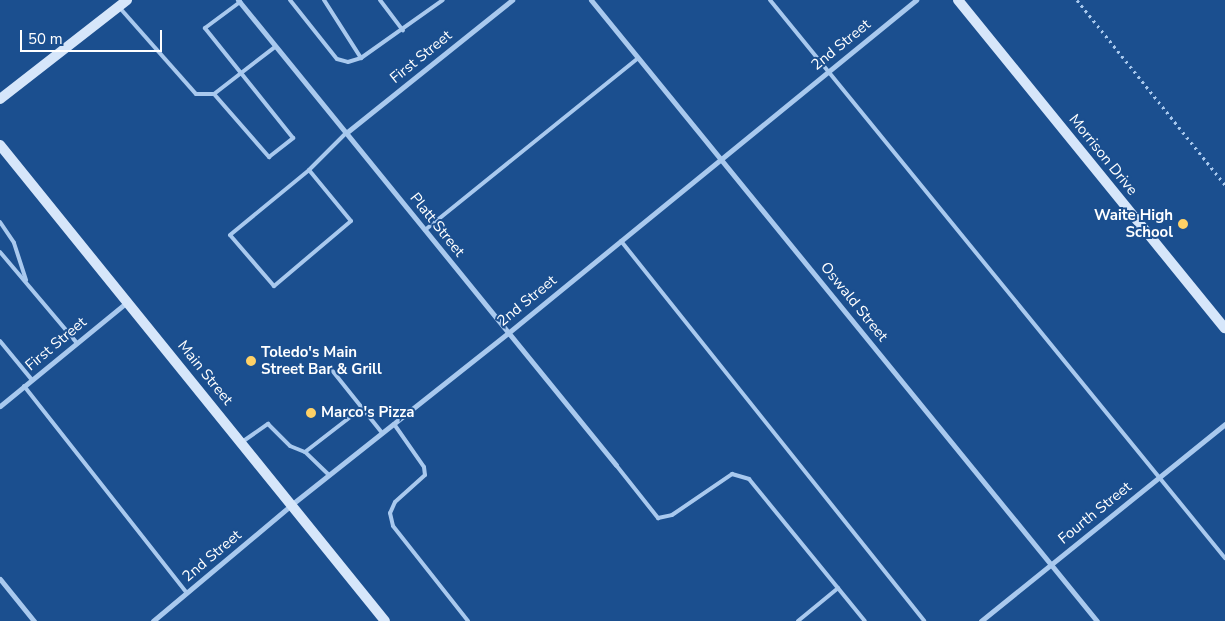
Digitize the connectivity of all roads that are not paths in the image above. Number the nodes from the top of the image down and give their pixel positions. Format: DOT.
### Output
graph roads {
  1 [pos="290,0"];
  2 [pos="324,0"];
  3 [pos="380,0"];
  4 [pos="434,0"];
  5 [pos="443,0"];
  6 [pos="512,0"];
  7 [pos="591,0"];
  8 [pos="770,0"];
  9 [pos="916,0"];
  10 [pos="958,0"];
  11 [pos="239,1"];
  12 [pos="123,3"];
  13 [pos="437,5"];
  14 [pos="403,30"];
  15 [pos="276,46"];
  16 [pos="360,58"];
  17 [pos="638,58"];
  18 [pos="829,72"];
  19 [pos="241,73"];
  20 [pos="214,94"];
  21 [pos="0,99"];
  22 [pos="346,133"];
  23 [pos="0,145"];
  24 [pos="722,159"];
  25 [pos="309,170"];
  26 [pos="0,222"];
  27 [pos="425,230"];
  28 [pos="621,241"];
  29 [pos="0,252"];
  30 [pos="28,284"];
  31 [pos="127,301"];
  32 [pos="1225,328"];
  33 [pos="508,333"];
  34 [pos="0,341"];
  35 [pos="77,343"];
  36 [pos="331,369"];
  37 [pos="32,380"];
  38 [pos="24,386"];
  39 [pos="0,406"];
  40 [pos="362,408"];
  41 [pos="394,424"];
  42 [pos="1225,424"];
  43 [pos="382,433"];
  44 [pos="242,442"];
  45 [pos="305,452"];
  46 [pos="616,465"];
  47 [pos="329,476"];
  48 [pos="1159,477"];
  49 [pos="291,505"];
  50 [pos="1225,558"];
  51 [pos="1052,565"];
  52 [pos="0,579"];
  53 [pos="838,588"];
  54 [pos="187,593"];
  55 [pos="34,621"];
  56 [pos="153,621"];
  57 [pos="386,621"];
  58 [pos="468,621"];
  59 [pos="798,621"];
  60 [pos="865,621"];
  61 [pos="924,621"];
  62 [pos="981,621"];
  63 [pos="1097,621"];
  1 -- 16 [label="lane"];
  2 -- 16 [label="lane"];
  3 -- 14 [label="lane"];
  4 -- 13 [label="lane"];
  5 -- 13 [label="lane"];
  6 -- 22 [label="street, First Street"];
  7 -- 17 [label="street, Oswald Street"];
  8 -- 18 [label="lane"];
  9 -- 18 [label="street, 2nd Street"];
  10 -- 32 [label="street, Morrison Drive"];
  11 -- 15 [label="street, Platt Street"];
  11 -- 19 [label="lane"];
  12 -- 20 [label="lane"];
  12 -- 21 [label="street"];
  13 -- 14 [label="lane"];
  14 -- 16 [label="lane"];
  15 -- 19 [label="lane"];
  15 -- 22 [label="street, Platt Street"];
  17 -- 24 [label="street, Oswald Street"];
  17 -- 27 [label="lane"];
  18 -- 24 [label="street, 2nd Street"];
  18 -- 48 [label="lane"];
  19 -- 20 [label="lane"];
  19 -- 20 [label="lane"];
  22 -- 25 [label="lane"];
  22 -- 27 [label="street, Platt Street"];
  23 -- 31 [label="street, Main Street"];
  24 -- 28 [label="street, 2nd Street"];
  24 -- 51 [label="street, Oswald Street"];
  25 -- 25 [label="lane"];
  26 -- 30 [label="lane"];
  27 -- 33 [label="street, Platt Street"];
  28 -- 33 [label="street, 2nd Street"];
  28 -- 61 [label="lane"];
  29 -- 30 [label="lane"];
  30 -- 35 [label="lane"];
  31 -- 35 [label="street, First Street"];
  31 -- 44 [label="street, Main Street"];
  33 -- 41 [label="street, 2nd Street"];
  33 -- 46 [label="street, Platt Street"];
  34 -- 37 [label="lane"];
  35 -- 37 [label="street, First Street"];
  36 -- 40 [label="lane"];
  37 -- 38 [label="street, First Street"];
  38 -- 39 [label="street, First Street"];
  38 -- 54 [label="lane"];
  40 -- 43 [label="lane"];
  40 -- 45 [label="lane"];
  41 -- 43 [label="street, 2nd Street"];
  41 -- 58 [label="lane"];
  42 -- 48 [label="street, Fourth Street"];
  43 -- 47 [label="street, 2nd Street"];
  44 -- 45 [label="lane"];
  44 -- 49 [label="street, Main Street"];
  45 -- 47 [label="lane"];
  46 -- 53 [label="lane"];
  47 -- 49 [label="street, 2nd Street"];
  48 -- 50 [label="lane"];
  48 -- 51 [label="street, Fourth Street"];
  49 -- 54 [label="street, 2nd Street"];
  49 -- 57 [label="street, Main Street"];
  51 -- 62 [label="street, Fourth Street"];
  51 -- 63 [label="street, Oswald Street"];
  52 -- 55 [label="street"];
  53 -- 59 [label="lane"];
  53 -- 60 [label="lane"];
  54 -- 56 [label="street, 2nd Street"];
}
